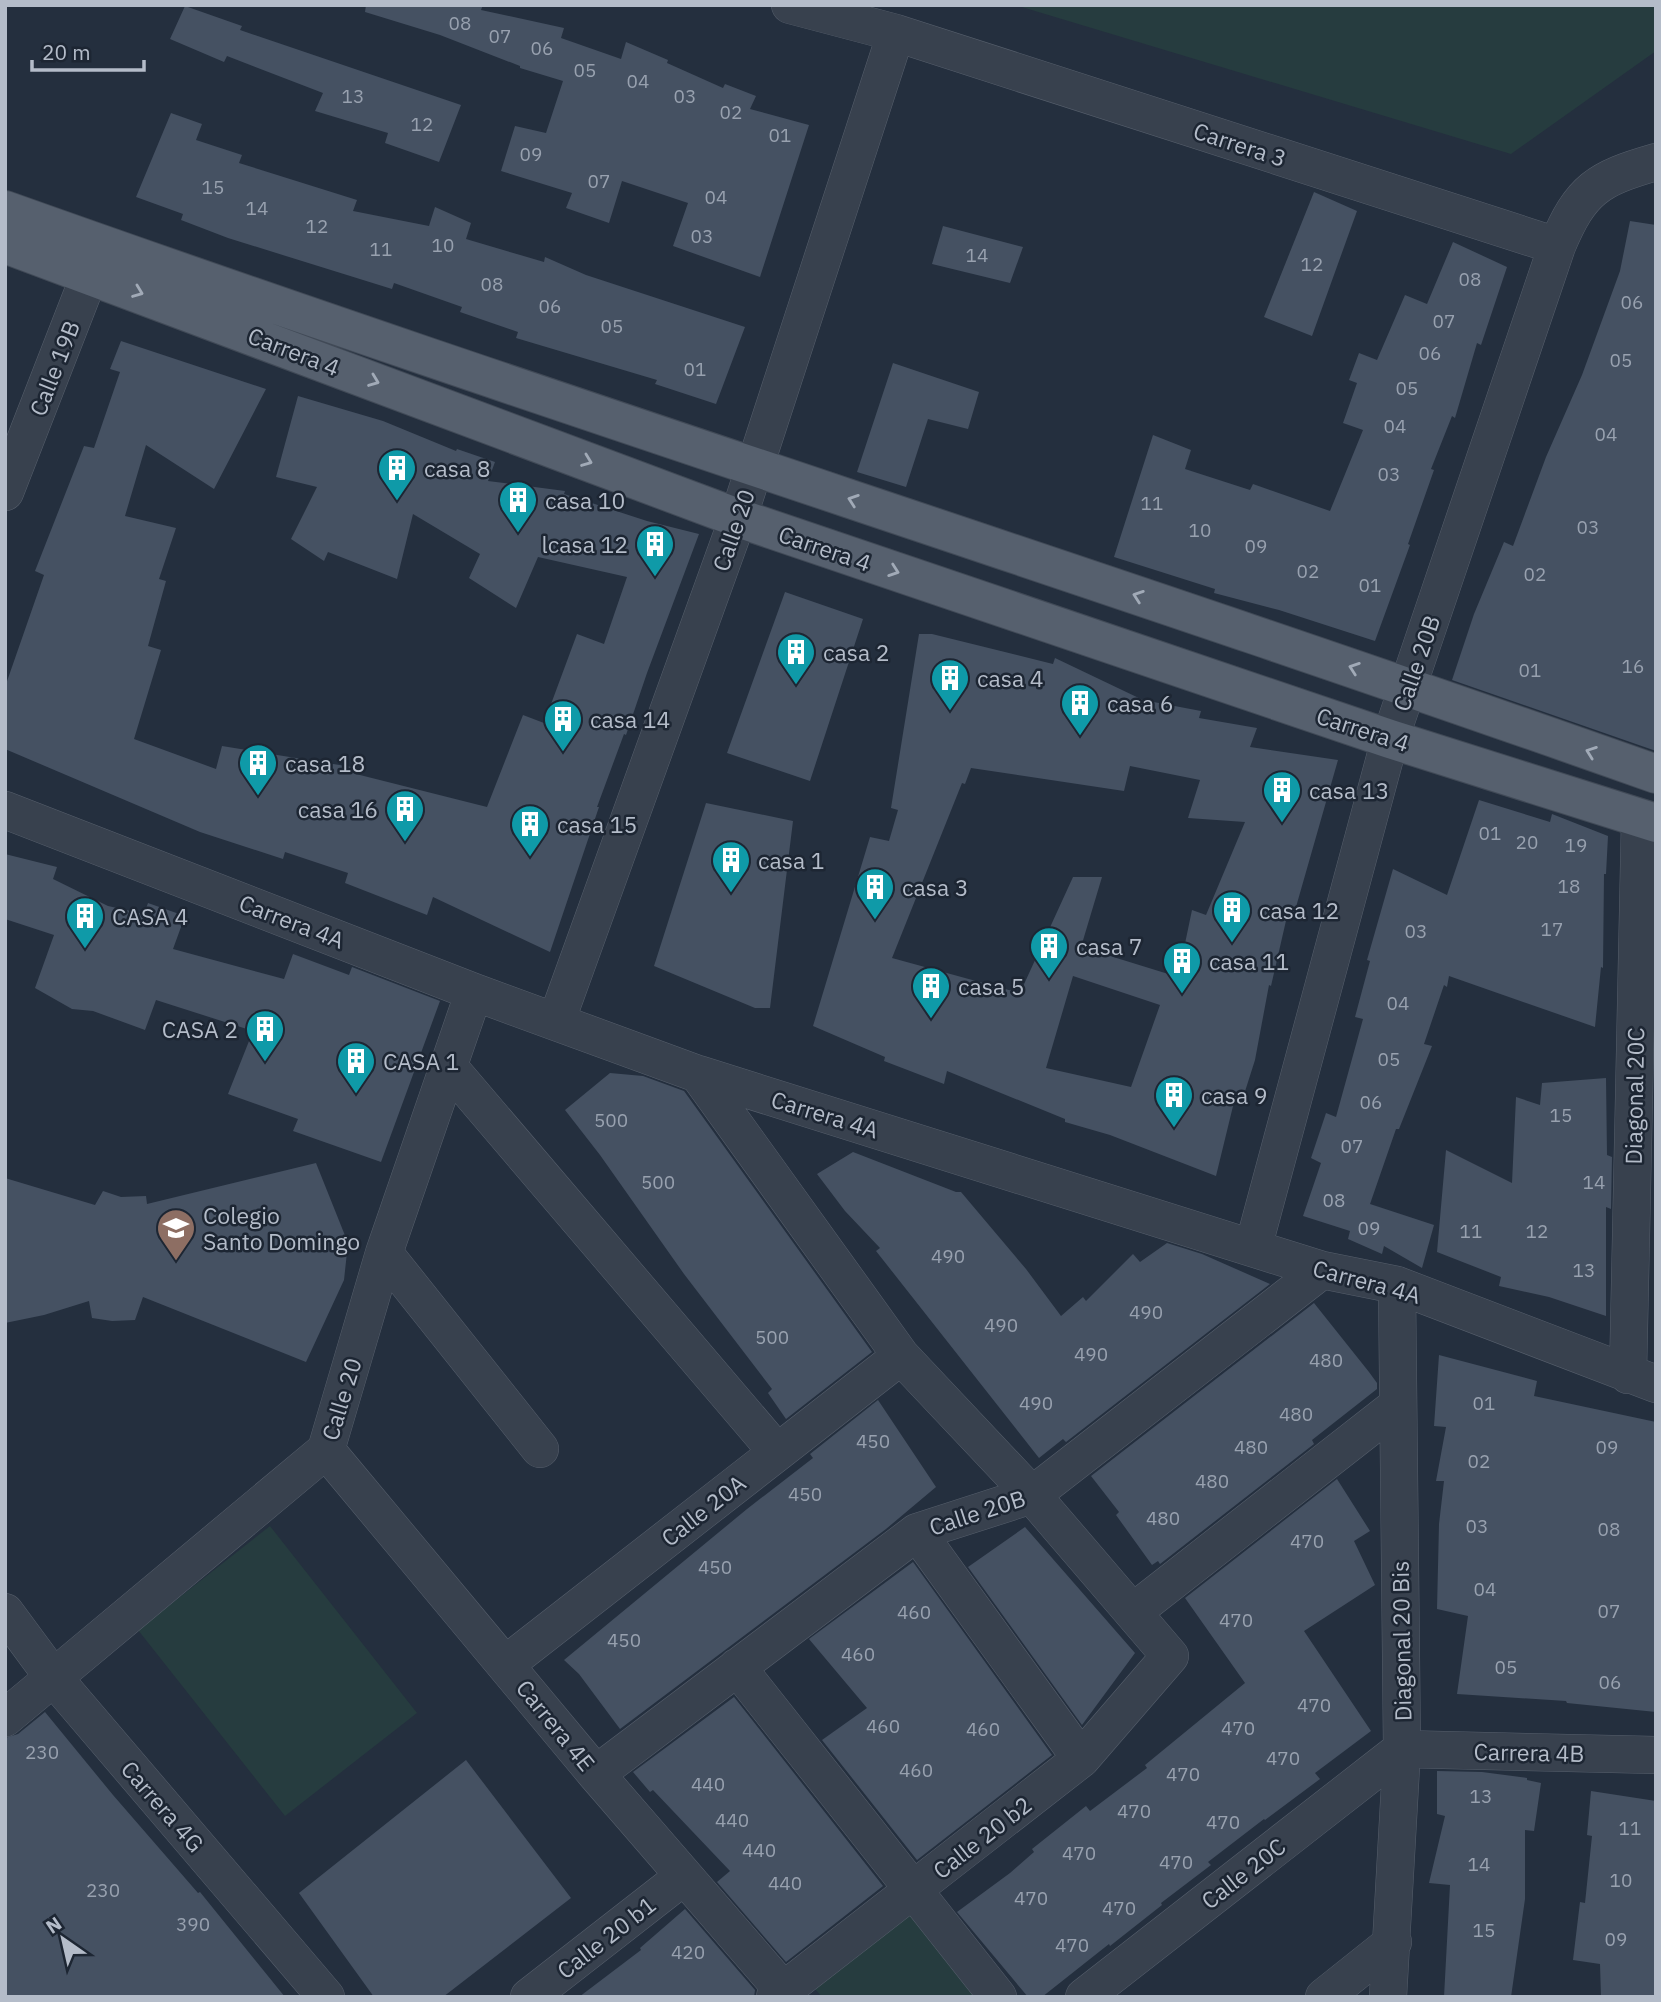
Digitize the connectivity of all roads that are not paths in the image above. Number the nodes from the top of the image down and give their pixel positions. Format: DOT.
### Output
graph roads {
  1 [pos="790,5"];
  2 [pos="896,33"];
  3 [pos="1656,162"];
  4 [pos="5,210"];
  5 [pos="5,244"];
  6 [pos="1557,246"];
  7 [pos="95,259"];
  8 [pos="754,466"];
  9 [pos="5,492"];
  10 [pos="738,518"];
  11 [pos="1408,687"];
  12 [pos="1390,739"];
  13 [pos="1656,774"];
  14 [pos="5,810"];
  15 [pos="1648,820"];
  16 [pos="474,992"];
  17 [pos="556,1022"];
  18 [pos="448,1066"];
  19 [pos="698,1074"];
  20 [pos="1253,1248"];
  21 [pos="384,1253"];
  22 [pos="1322,1270"];
  23 [pos="1397,1284"];
  24 [pos="901,1356"];
  25 [pos="1642,1379"];
  26 [pos="1398,1405"];
  27 [pos="540,1449"];
  28 [pos="326,1450"];
  29 [pos="778,1452"];
  30 [pos="1032,1495"];
  31 [pos="916,1532"];
  32 [pos="5,1612"];
  33 [pos="1133,1612"];
  34 [pos="506,1664"];
  35 [pos="737,1667"];
  36 [pos="53,1677"];
  37 [pos="5,1717"];
  38 [pos="1402,1749"];
  39 [pos="1656,1755"];
  40 [pos="1081,1759"];
  41 [pos="596,1774"];
  42 [pos="684,1877"];
  43 [pos="914,1891"];
  44 [pos="1393,1942"];
  45 [pos="782,1995"];
  46 [pos="326,1997"];
  47 [pos="529,1997"];
  48 [pos="998,1997"];
  49 [pos="1084,1997"];
  50 [pos="1324,1997"];
  51 [pos="1388,1997"];
  1 -- 2 [label="street, Carrera 3"];
  2 -- 6 [label="street, Carrera 3"];
  2 -- 8 [label="street, Calle 20"];
  3 -- 6 [label="street"];
  4 -- 7 [label="main road, Carrera 4"];
  5 -- 7 [label="main road, Carrera 4"];
  6 -- 11 [label="street, Calle 20B"];
  7 -- 8 [label="main road, Carrera 4"];
  7 -- 9 [label="street, Calle 19B"];
  7 -- 10 [label="main road, Carrera 4, one-way"];
  8 -- 10 [label="street, Calle 20"];
  11 -- 8 [label="main road, Carrera 4, one-way"];
  10 -- 12 [label="main road, Carrera 4, one-way"];
  10 -- 17 [label="street, Calle 20"];
  11 -- 12 [label="street, Calle 20B"];
  13 -- 11 [label="main road, Carrera 4, one-way"];
  12 -- 15 [label="main road, Carrera 4"];
  12 -- 20 [label="street, Calle 20B"];
  14 -- 16 [label="street, Carrera 4A"];
  15 -- 25 [label="street, Diagonal 20C"];
  16 -- 17 [label="street, Carrera 4A"];
  16 -- 18 [label="street, Calle 20"];
  17 -- 19 [label="street, Carrera 4A"];
  18 -- 21 [label="street, Calle 20"];
  18 -- 29 [label="street"];
  19 -- 20 [label="street, Carrera 4A"];
  19 -- 24 [label="street"];
  20 -- 22 [label="street, Carrera 4A"];
  21 -- 27 [label="street"];
  21 -- 28 [label="street, Calle 20"];
  22 -- 23 [label="street, Carrera 4A"];
  22 -- 30 [label="street, Calle 20B"];
  23 -- 25 [label="street, Carrera 4A"];
  23 -- 26 [label="street, Diagonal 20 Bis"];
  24 -- 29 [label="street, Calle 20A"];
  24 -- 30 [label="street"];
  26 -- 33 [label="street"];
  26 -- 38 [label="street, Diagonal 20 Bis"];
  28 -- 34 [label="street, Carrera 4E"];
  28 -- 36 [label="street, Calle 20"];
  29 -- 34 [label="street, Calle 20A"];
  30 -- 31 [label="street, Calle 20B"];
  30 -- 33 [label="street"];
  31 -- 35 [label="street, Calle 20B"];
  31 -- 40 [label="street"];
  32 -- 36 [label="street, Carrera 4G"];
  33 -- 40 [label="street, Calle 20 b2"];
  34 -- 41 [label="street, Carrera 4E"];
  35 -- 41 [label="street, Calle 20B"];
  35 -- 43 [label="street"];
  36 -- 37 [label="street, Calle 20"];
  36 -- 46 [label="street, Carrera 4G"];
  38 -- 39 [label="street, Carrera 4B"];
  38 -- 44 [label="street, Diagonal 20 Bis"];
  38 -- 49 [label="street, Calle 20C"];
  40 -- 43 [label="street, Calle 20 b2"];
  41 -- 42 [label="street, Carrera 4E"];
  42 -- 45 [label="street, Carrera 4E"];
  42 -- 47 [label="street, Calle 20 b1"];
  43 -- 45 [label="street, Calle 20 b2"];
  43 -- 48 [label="street"];
  44 -- 50 [label="street"];
  44 -- 51 [label="street, Diagonal 20 Bis"];
}
